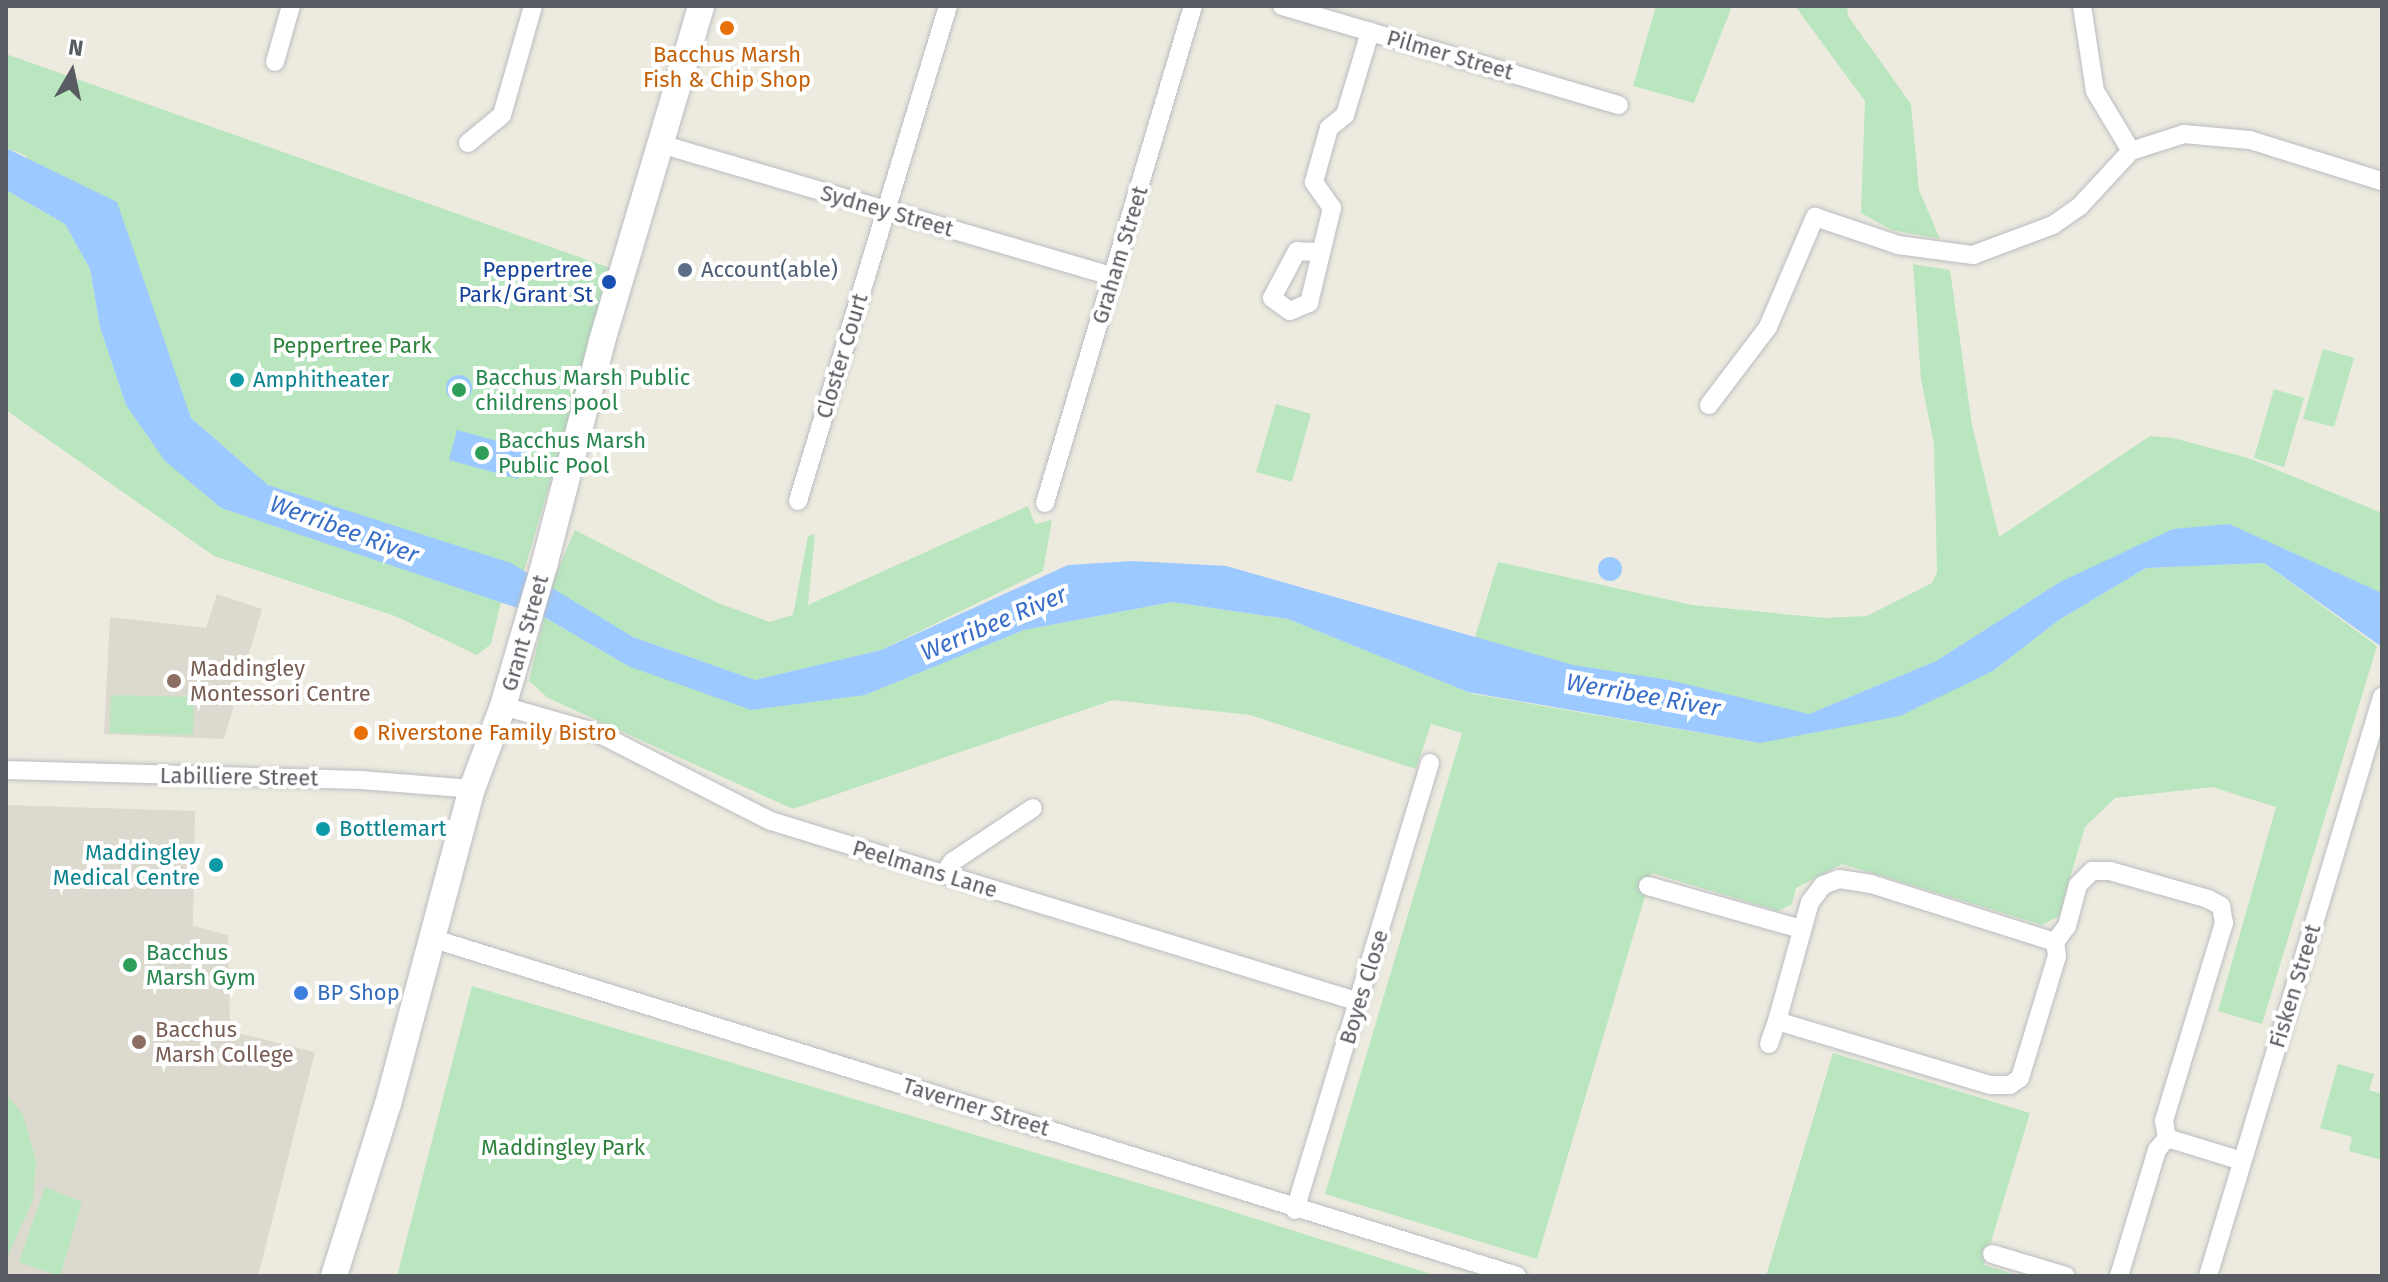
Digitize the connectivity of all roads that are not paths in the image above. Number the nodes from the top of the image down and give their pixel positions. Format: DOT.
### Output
graph roads {
  1 [pos="291,6"];
  2 [pos="533,6"];
  3 [pos="701,6"];
  4 [pos="948,6"];
  5 [pos="1193,6"];
  6 [pos="1282,6"];
  7 [pos="2082,6"];
  8 [pos="1370,32"];
  9 [pos="275,62"];
  10 [pos="1619,105"];
  11 [pos="468,143"];
  12 [pos="660,144"];
  13 [pos="2131,151"];
  14 [pos="2382,181"];
  15 [pos="887,211"];
  16 [pos="1320,252"];
  17 [pos="1114,277"];
  18 [pos="1709,405"];
  19 [pos="798,501"];
  20 [pos="1045,503"];
  21 [pos="2382,697"];
  22 [pos="503,706"];
  23 [pos="1430,763"];
  24 [pos="6,770"];
  25 [pos="472,789"];
  26 [pos="1033,808"];
  27 [pos="944,874"];
  28 [pos="1648,886"];
  29 [pos="1801,929"];
  30 [pos="434,939"];
  31 [pos="2055,942"];
  32 [pos="1359,1002"];
  33 [pos="1777,1021"];
  34 [pos="1769,1044"];
  35 [pos="2167,1138"];
  36 [pos="2242,1161"];
  37 [pos="1295,1210"];
  38 [pos="1992,1254"];
  39 [pos="337,1270"];
  40 [pos="1517,1276"];
  41 [pos="2066,1276"];
  42 [pos="2119,1276"];
  43 [pos="2208,1276"];
  1 -- 9 [label="street"];
  2 -- 11 [label="street"];
  3 -- 12 [label="main road, Grant Street"];
  4 -- 15 [label="street, Closter Court"];
  5 -- 17 [label="street, Graham Street"];
  6 -- 8 [label="street, Pilmer Street"];
  7 -- 13 [label="street"];
  8 -- 10 [label="street, Pilmer Street"];
  8 -- 16 [label="street"];
  12 -- 15 [label="street, Sydney Street"];
  12 -- 22 [label="main road, Grant Street"];
  13 -- 14 [label="street"];
  13 -- 18 [label="street"];
  15 -- 17 [label="street, Sydney Street"];
  15 -- 19 [label="street, Closter Court"];
  17 -- 20 [label="street, Graham Street"];
  21 -- 36 [label="street, Fisken Street"];
  22 -- 25 [label="main road, Grant Street"];
  22 -- 27 [label="street, Peelmans Lane"];
  23 -- 32 [label="street, Boyes Close"];
  24 -- 25 [label="street, Labilliere Street"];
  25 -- 30 [label="main road, Grant Street"];
  26 -- 27 [label="street"];
  27 -- 32 [label="street, Peelmans Lane"];
  28 -- 29 [label="street"];
  29 -- 31 [label="street"];
  29 -- 33 [label="street"];
  30 -- 37 [label="street, Taverner Street"];
  30 -- 39 [label="main road, Grant Street"];
  31 -- 33 [label="street"];
  31 -- 35 [label="street"];
  32 -- 37 [label="street, Boyes Close"];
  33 -- 34 [label="street"];
  35 -- 36 [label="street"];
  35 -- 42 [label="street"];
  36 -- 43 [label="street, Fisken Street"];
  37 -- 40 [label="street, Taverner Street"];
  38 -- 41 [label="street"];
}
